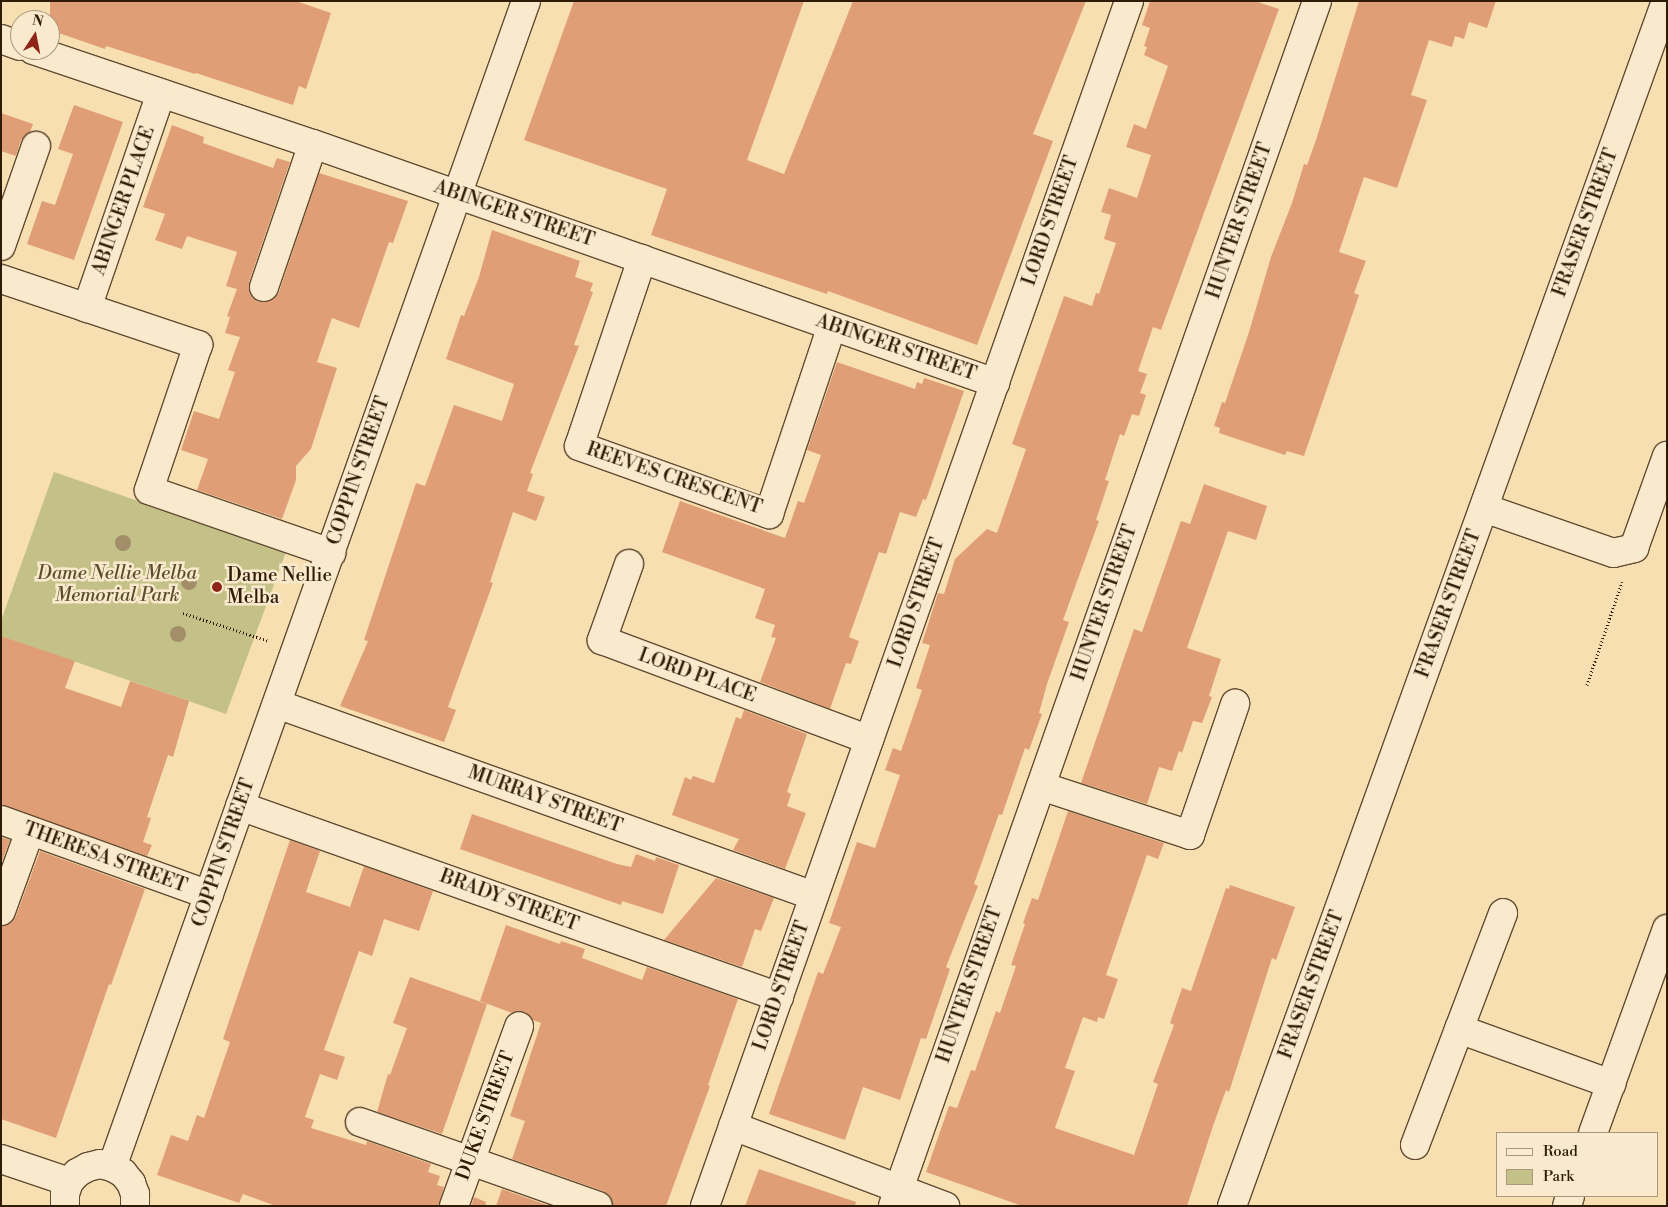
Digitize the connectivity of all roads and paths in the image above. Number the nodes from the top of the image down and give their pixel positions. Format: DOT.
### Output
graph roads {
  1 [pos="1129,1"];
  2 [pos="1317,1"];
  3 [pos="1666,1"];
  4 [pos="520,3"];
  5 [pos="60,59"];
  6 [pos="160,93"];
  7 [pos="313,144"];
  8 [pos="36,146"];
  9 [pos="457,194"];
  10 [pos="1,246"];
  11 [pos="642,259"];
  12 [pos="1,279"];
  13 [pos="264,287"];
  14 [pos="87,308"];
  15 [pos="832,326"];
  16 [pos="994,383"];
  17 [pos="1667,456"];
  18 [pos="1484,508"];
  19 [pos="1634,548"];
  20 [pos="330,552"];
  21 [pos="629,564"];
  22 [pos="183,612"];
  23 [pos="296,650"];
  24 [pos="1586,685"];
  25 [pos="276,704"];
  26 [pos="1235,704"];
  27 [pos="869,740"];
  28 [pos="1041,786"];
  29 [pos="240,806"];
  30 [pos="1,820"];
  31 [pos="30,831"];
  32 [pos="209,895"];
  33 [pos="814,896"];
  34 [pos="1,910"];
  35 [pos="1503,913"];
  36 [pos="1667,929"];
  37 [pos="779,997"];
  38 [pos="518,1026"];
  39 [pos="1459,1029"];
  40 [pos="1611,1084"];
  41 [pos="360,1122"];
  42 [pos="733,1126"];
  43 [pos="1593,1132"];
  44 [pos="1415,1146"];
  45 [pos="1,1159"];
  46 [pos="470,1160"];
  47 [pos="112,1167"];
  48 [pos="67,1194"];
  49 [pos="896,1198"];
  50 [pos="137,1205"];
  51 [pos="454,1206"];
  52 [pos="598,1206"];
  53 [pos="705,1206"];
  54 [pos="944,1206"];
  55 [pos="1232,1206"];
  1 -- 16 [label="street, LORD STREET"];
  2 -- 28 [label="street, HUNTER STREET"];
  3 -- 18 [label="street, FRASER STREET"];
  4 -- 9 [label="street, COPPIN STREET"];
  5 -- 6 [label="street, ABINGER STREET"];
  6 -- 7 [label="street, ABINGER STREET"];
  6 -- 14 [label="street, ABINGER PLACE"];
  7 -- 9 [label="street, ABINGER STREET"];
  7 -- 13 [label="street"];
  8 -- 10 [label="street"];
  9 -- 11 [label="street, ABINGER STREET"];
  9 -- 20 [label="street, COPPIN STREET"];
  11 -- 15 [label="street, ABINGER STREET"];
  11 -- 15 [label="street, REEVES CRESCENT"];
  12 -- 14 [label="street"];
  14 -- 20 [label="street"];
  15 -- 16 [label="street, ABINGER STREET"];
  16 -- 27 [label="street, LORD STREET"];
  17 -- 19 [label="street"];
  18 -- 19 [label="street"];
  18 -- 55 [label="street, FRASER STREET"];
  19 -- 24 [label="path"];
  20 -- 23 [label="street, COPPIN STREET"];
  21 -- 27 [label="street, LORD PLACE"];
  22 -- 23 [label="path"];
  23 -- 25 [label="street, COPPIN STREET"];
  25 -- 29 [label="street, COPPIN STREET"];
  25 -- 33 [label="street, MURRAY STREET"];
  26 -- 28 [label="street"];
  27 -- 33 [label="street, LORD STREET"];
  28 -- 49 [label="street, HUNTER STREET"];
  29 -- 32 [label="street, COPPIN STREET"];
  29 -- 37 [label="street, BRADY STREET"];
  30 -- 31 [label="street, THERESA STREET"];
  31 -- 32 [label="street, THERESA STREET"];
  31 -- 34 [label="street"];
  32 -- 47 [label="street, COPPIN STREET"];
  33 -- 37 [label="street, LORD STREET"];
  35 -- 39 [label="street"];
  36 -- 40 [label="street"];
  37 -- 42 [label="street, LORD STREET"];
  38 -- 46 [label="street, DUKE STREET"];
  39 -- 40 [label="street"];
  39 -- 44 [label="street"];
  40 -- 43 [label="street"];
  41 -- 46 [label="street"];
  42 -- 49 [label="street"];
  42 -- 53 [label="street, LORD STREET"];
  45 -- 48 [label="street"];
  46 -- 51 [label="street, DUKE STREET"];
  46 -- 52 [label="street"];
  47 -- 48 [label="street"];
  47 -- 50 [label="street"];
  49 -- 54 [label="street"];
}
